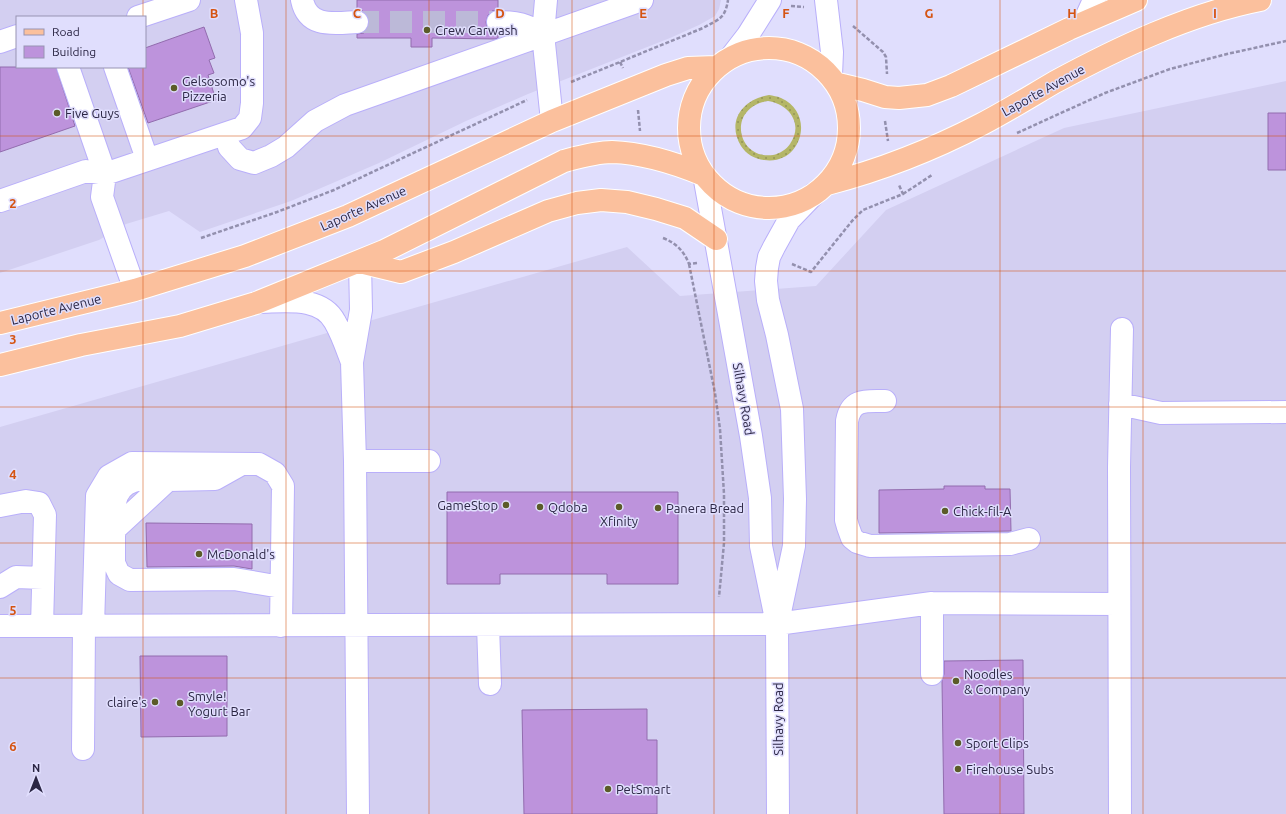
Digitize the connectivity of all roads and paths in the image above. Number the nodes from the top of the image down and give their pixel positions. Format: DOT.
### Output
graph roads {
  1 [pos="188,0"];
  2 [pos="246,0"];
  3 [pos="302,0"];
  4 [pos="546,0"];
  5 [pos="642,0"];
  6 [pos="728,0"];
  7 [pos="1094,0"];
  8 [pos="1136,0"];
  9 [pos="1260,0"];
  10 [pos="778,3"];
  11 [pos="817,3"];
  12 [pos="141,16"];
  13 [pos="851,21"];
  14 [pos="357,22"];
  15 [pos="498,22"];
  16 [pos="1084,22"];
  17 [pos="543,34"];
  18 [pos="16,36"];
  19 [pos="1286,41"];
  20 [pos="0,42"];
  21 [pos="723,62"];
  22 [pos="68,68"];
  23 [pos="115,68"];
  24 [pos="888,77"];
  25 [pos="834,80"];
  26 [pos="549,90"];
  27 [pos="637,104"];
  28 [pos="885,119"];
  29 [pos="552,121"];
  30 [pos="640,132"];
  31 [pos="226,134"];
  32 [pos="1013,135"];
  33 [pos="889,148"];
  34 [pos="147,159"];
  35 [pos="938,172"];
  36 [pos="105,174"];
  37 [pos="704,175"];
  38 [pos="898,181"];
  39 [pos="821,189"];
  40 [pos="903,194"];
  41 [pos="0,201"];
  42 [pos="660,237"];
  43 [pos="201,238"];
  44 [pos="716,240"];
  45 [pos="360,262"];
  46 [pos="702,262"];
  47 [pos="787,262"];
  48 [pos="689,264"];
  49 [pos="135,290"];
  50 [pos="256,302"];
  51 [pos="0,323"];
  52 [pos="1122,329"];
  53 [pos="352,362"];
  54 [pos="0,365"];
  55 [pos="885,401"];
  56 [pos="1120,404"];
  57 [pos="1286,412"];
  58 [pos="429,461"];
  59 [pos="355,462"];
  60 [pos="242,464"];
  61 [pos="0,506"];
  62 [pos="1029,539"];
  63 [pos="43,578"];
  64 [pos="0,587"];
  65 [pos="281,587"];
  66 [pos="719,597"];
  67 [pos="932,603"];
  68 [pos="1119,604"];
  69 [pos="777,624"];
  70 [pos="488,625"];
  71 [pos="0,626"];
  72 [pos="42,626"];
  73 [pos="88,626"];
  74 [pos="281,626"];
  75 [pos="357,626"];
  76 [pos="932,674"];
  77 [pos="490,684"];
  78 [pos="83,749"];
  79 [pos="358,814"];
  80 [pos="778,814"];
  81 [pos="1120,814"];
  1 -- 12 [label="street"];
  2 -- 31 [label="street"];
  3 -- 14 [label="street"];
  4 -- 17 [label="street"];
  5 -- 17 [label="street"];
  6 -- 26 [label="path"];
  7 -- 16 [label="street"];
  8 -- 16 [label="main road"];
  9 -- 39 [label="main road, Laporte Avenue"];
  10 -- 11 [label="path"];
  10 -- 21 [label="street"];
  11 -- 25 [label="street"];
  13 -- 24 [label="path"];
  15 -- 17 [label="street"];
  16 -- 25 [label="main road"];
  17 -- 26 [label="street"];
  17 -- 31 [label="street"];
  18 -- 20 [label="street"];
  19 -- 32 [label="path"];
  21 -- 25 [label="main road"];
  21 -- 29 [label="main road, Laporte Avenue"];
  21 -- 37 [label="main road"];
  22 -- 36 [label="street"];
  23 -- 34 [label="street"];
  25 -- 39 [label="main road"];
  26 -- 29 [label="street"];
  26 -- 43 [label="path"];
  27 -- 30 [label="path"];
  28 -- 33 [label="path"];
  29 -- 49 [label="main road, Laporte Avenue"];
  31 -- 34 [label="street"];
  34 -- 36 [label="street"];
  35 -- 40 [label="path"];
  36 -- 41 [label="street"];
  36 -- 49 [label="street"];
  37 -- 39 [label="main road"];
  37 -- 44 [label="street, Silhavy Road"];
  37 -- 45 [label="main road"];
  38 -- 40 [label="path"];
  39 -- 69 [label="street, Silhavy Road"];
  40 -- 47 [label="path"];
  42 -- 48 [label="path"];
  44 -- 45 [label="main road"];
  44 -- 69 [label="street, Silhavy Road"];
  45 -- 50 [label="main road"];
  45 -- 53 [label="street"];
  46 -- 48 [label="path"];
  48 -- 66 [label="path"];
  49 -- 51 [label="main road, Laporte Avenue"];
  50 -- 53 [label="street"];
  50 -- 54 [label="main road"];
  52 -- 56 [label="street"];
  53 -- 59 [label="street"];
  55 -- 62 [label="street"];
  56 -- 57 [label="street"];
  56 -- 68 [label="street"];
  58 -- 59 [label="street"];
  59 -- 75 [label="street"];
  60 -- 65 [label="street"];
  60 -- 65 [label="street"];
  60 -- 73 [label="street"];
  61 -- 63 [label="street"];
  63 -- 64 [label="street"];
  63 -- 72 [label="street"];
  65 -- 74 [label="street"];
  67 -- 68 [label="street"];
  67 -- 69 [label="street"];
  67 -- 76 [label="street"];
  68 -- 81 [label="street"];
  69 -- 70 [label="street"];
  69 -- 80 [label="street, Silhavy Road"];
  70 -- 75 [label="street"];
  70 -- 77 [label="street"];
  71 -- 72 [label="street"];
  72 -- 73 [label="street"];
  73 -- 74 [label="street"];
  73 -- 78 [label="street"];
  74 -- 75 [label="street"];
  75 -- 79 [label="street"];
}
